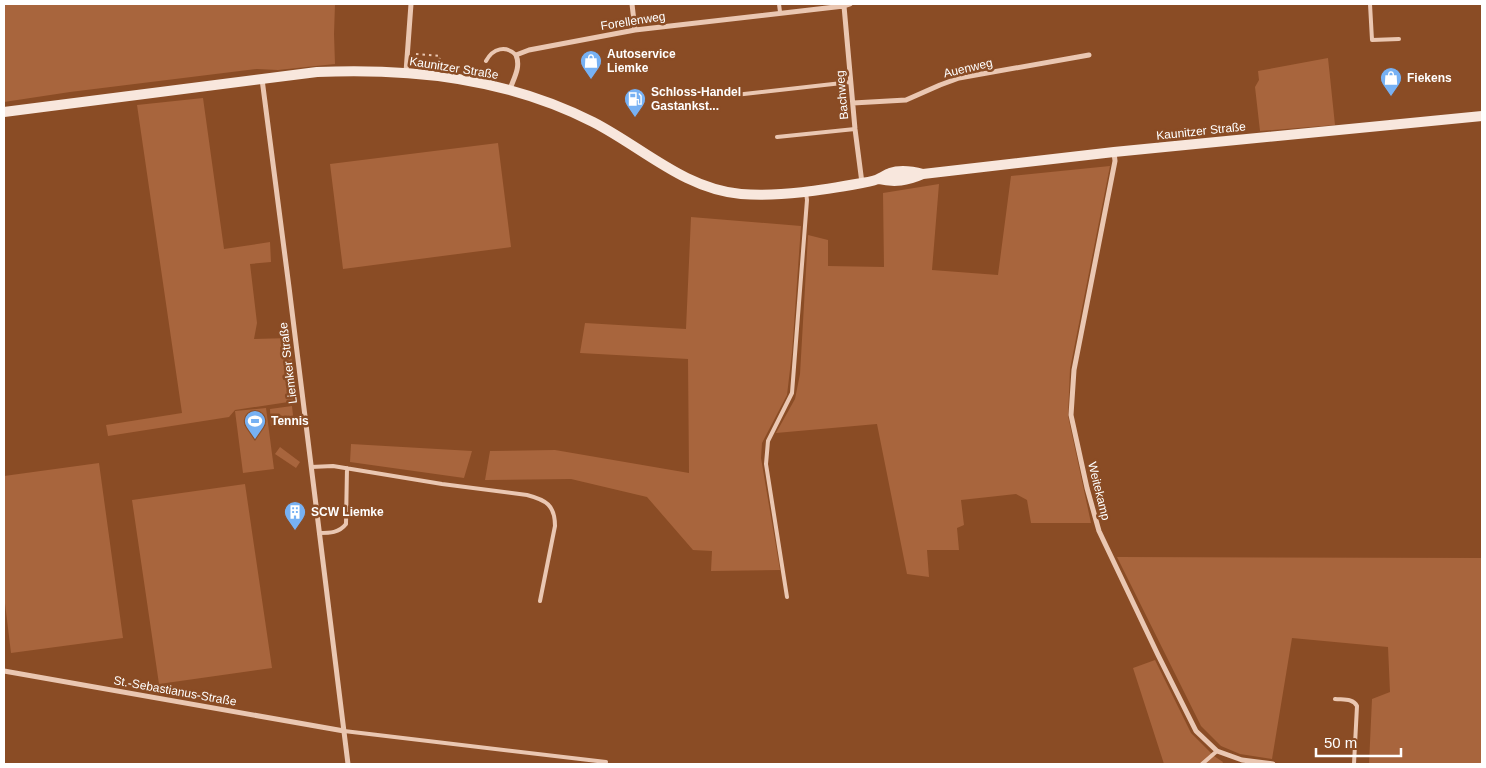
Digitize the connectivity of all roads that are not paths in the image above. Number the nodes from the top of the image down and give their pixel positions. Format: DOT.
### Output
graph roads {
  1 [pos="411,4"];
  2 [pos="632,4"];
  3 [pos="779,4"];
  4 [pos="1370,4"];
  5 [pos="847,5"];
  6 [pos="780,12"];
  7 [pos="635,30"];
  8 [pos="1399,39"];
  9 [pos="516,55"];
  10 [pos="1089,55"];
  11 [pos="486,61"];
  12 [pos="406,72"];
  13 [pos="262,79"];
  14 [pos="851,82"];
  15 [pos="510,89"];
  16 [pos="735,95"];
  17 [pos="853,103"];
  18 [pos="4,112"];
  19 [pos="1482,116"];
  20 [pos="855,129"];
  21 [pos="777,137"];
  22 [pos="1114,152"];
  23 [pos="862,183"];
  24 [pos="806,191"];
  25 [pos="311,467"];
  26 [pos="347,468"];
  27 [pos="319,533"];
  28 [pos="787,597"];
  29 [pos="540,601"];
  30 [pos="4,671"];
  31 [pos="1335,699"];
  32 [pos="344,731"];
  33 [pos="1217,751"];
  34 [pos="606,762"];
  35 [pos="348,764"];
  36 [pos="1202,764"];
  37 [pos="1273,764"];
  38 [pos="1354,764"];
  1 -- 12 [label="street"];
  2 -- 7 [label="street"];
  3 -- 6 [label="lane"];
  4 -- 8 [label="lane"];
  5 -- 6 [label="street, Forellenweg"];
  5 -- 14 [label="street, Bachweg"];
  6 -- 7 [label="street, Forellenweg"];
  7 -- 9 [label="street, Forellenweg"];
  9 -- 11 [label="lane"];
  9 -- 15 [label="street"];
  10 -- 17 [label="street, Auenweg"];
  12 -- 13 [label="street, Kaunitzer Straße"];
  12 -- 15 [label="street, Kaunitzer Straße"];
  13 -- 18 [label="street, Kaunitzer Straße"];
  13 -- 25 [label="street, Liemker Straße"];
  14 -- 16 [label="lane"];
  14 -- 17 [label="street, Bachweg"];
  15 -- 24 [label="street, Kaunitzer Straße"];
  17 -- 20 [label="street, Bachweg"];
  19 -- 22 [label="street, Kaunitzer Straße"];
  20 -- 21 [label="lane"];
  20 -- 23 [label="street, Bachweg"];
  22 -- 23 [label="street, Kaunitzer Straße"];
  22 -- 33 [label="street, Weitekamp"];
  23 -- 24 [label="street, Kaunitzer Straße"];
  24 -- 28 [label="lane"];
  25 -- 26 [label="lane"];
  25 -- 27 [label="street, Liemker Straße"];
  26 -- 27 [label="lane"];
  26 -- 29 [label="lane"];
  27 -- 32 [label="street, Liemker Straße"];
  30 -- 32 [label="street, St.-Sebastianus-Straße"];
  31 -- 38 [label="lane"];
  32 -- 34 [label="lane"];
  32 -- 35 [label="street, Liemker Straße"];
  33 -- 36 [label="lane"];
  33 -- 37 [label="street, Weitekamp"];
}
